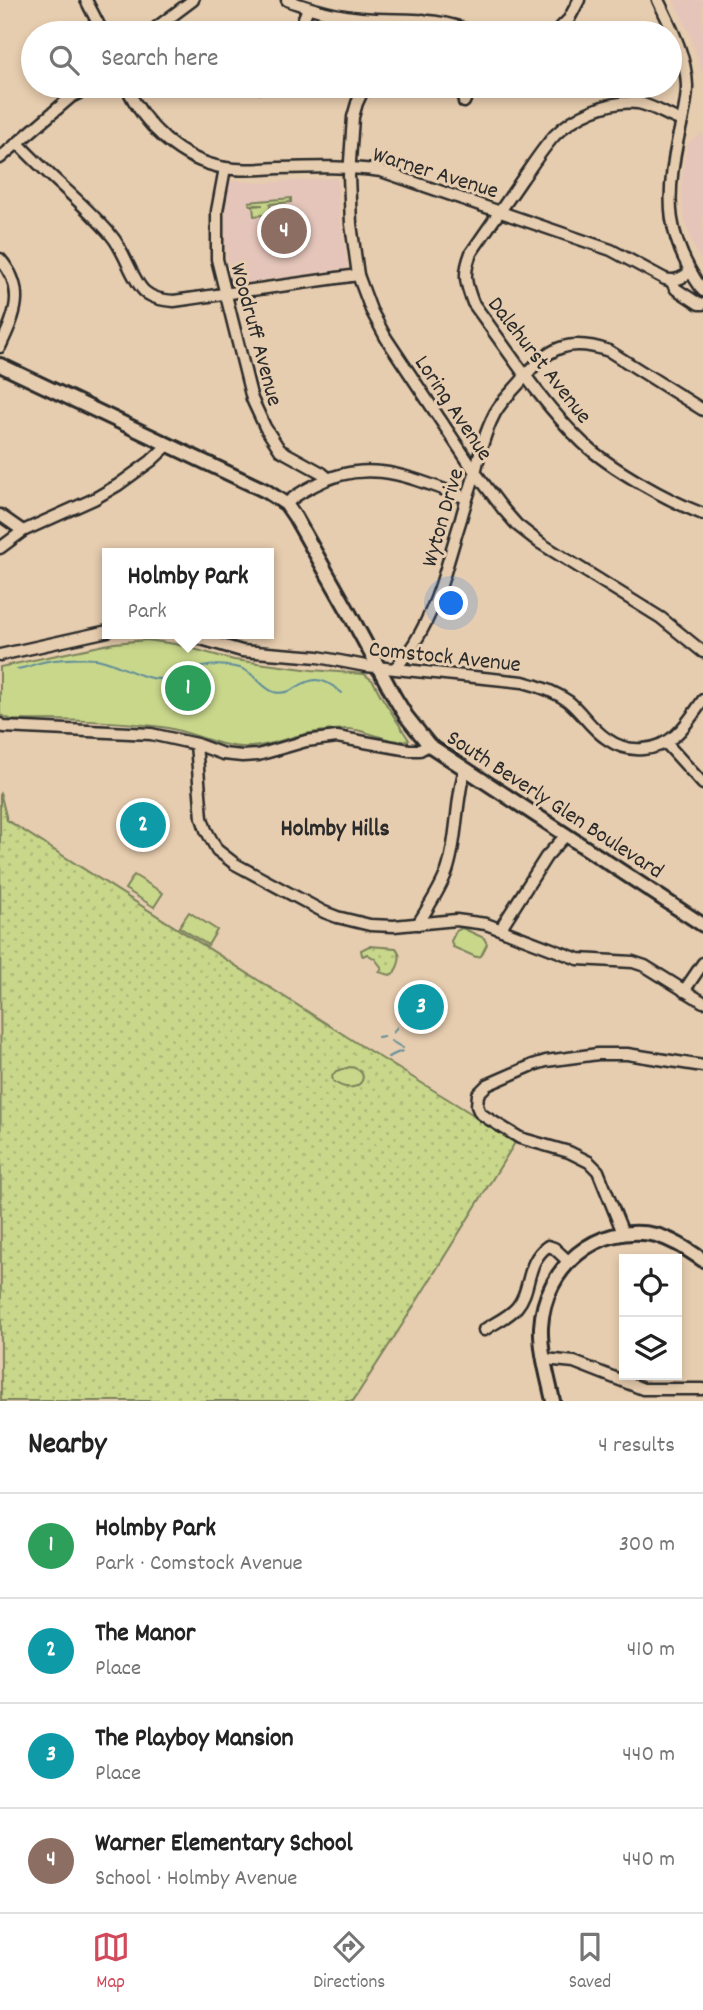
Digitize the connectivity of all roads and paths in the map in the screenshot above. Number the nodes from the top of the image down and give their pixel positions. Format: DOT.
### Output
graph roads {
  1 [pos="86,0"];
  2 [pos="193,0"];
  3 [pos="287,0"];
  4 [pos="579,0"];
  5 [pos="658,0"];
  6 [pos="308,8"];
  7 [pos="423,20"];
  8 [pos="97,21"];
  9 [pos="165,21"];
  10 [pos="303,21"];
  11 [pos="431,21"];
  12 [pos="567,21"];
  13 [pos="668,21"];
  14 [pos="682,57"];
  15 [pos="70,98"];
  16 [pos="132,98"];
  17 [pos="359,98"];
  18 [pos="466,98"];
  19 [pos="464,102"];
  20 [pos="682,121"];
  21 [pos="18,143"];
  22 [pos="0,158"];
  23 [pos="350,167"];
  24 [pos="225,168"];
  25 [pos="500,211"];
  26 [pos="0,260"];
  27 [pos="690,272"];
  28 [pos="358,275"];
  29 [pos="671,281"];
  30 [pos="703,291"];
  31 [pos="225,294"];
  32 [pos="703,304"];
  33 [pos="0,347"];
  34 [pos="0,365"];
  35 [pos="526,374"];
  36 [pos="703,410"];
  37 [pos="168,445"];
  38 [pos="475,472"];
  39 [pos="328,478"];
  40 [pos="467,498"];
  41 [pos="286,505"];
  42 [pos="703,514"];
  43 [pos="0,515"];
  44 [pos="23,531"];
  45 [pos="0,548"];
  46 [pos="102,632"];
  47 [pos="201,639"];
  48 [pos="703,652"];
  49 [pos="0,655"];
  50 [pos="377,666"];
  51 [pos="395,668"];
  52 [pos="703,700"];
  53 [pos="0,724"];
  54 [pos="666,743"];
  55 [pos="196,744"];
  56 [pos="429,745"];
  57 [pos="465,769"];
  58 [pos="703,784"];
  59 [pos="566,835"];
  60 [pos="418,924"];
  61 [pos="703,925"];
  62 [pos="502,930"];
  63 [pos="703,963"];
  64 [pos="684,991"];
  65 [pos="703,1002"];
  66 [pos="703,1066"];
  67 [pos="623,1233"];
  68 [pos="703,1260"];
  69 [pos="569,1262"];
  70 [pos="484,1330"];
  71 [pos="545,1359"];
  72 [pos="703,1389"];
  73 [pos="553,1401"];
  1 -- 8 [label="street"];
  2 -- 9 [label="street"];
  3 -- 6 [label="street"];
  4 -- 12 [label="street"];
  5 -- 13 [label="street"];
  6 -- 7 [label="street"];
  6 -- 10 [label="street"];
  7 -- 11 [label="street"];
  14 -- 20 [label="street"];
  15 -- 21 [label="street"];
  16 -- 24 [label="street, Warner Avenue"];
  17 -- 23 [label="street, Loring Avenue"];
  18 -- 19 [label="street"];
  20 -- 25 [label="street, Dalehurst Avenue"];
  20 -- 27 [label="street"];
  21 -- 22 [label="street"];
  21 -- 31 [label="street"];
  23 -- 24 [label="street, Warner Avenue"];
  23 -- 25 [label="street, Warner Avenue"];
  23 -- 28 [label="street, Loring Avenue"];
  24 -- 31 [label="street, Woodruff Avenue"];
  25 -- 29 [label="street, Warner Avenue"];
  25 -- 35 [label="street, Dalehurst Avenue"];
  26 -- 33 [label="street"];
  27 -- 29 [label="street"];
  27 -- 30 [label="street"];
  28 -- 31 [label="street"];
  28 -- 38 [label="street, Loring Avenue"];
  29 -- 32 [label="street, Warner Avenue"];
  31 -- 39 [label="street, Woodruff Avenue"];
  34 -- 37 [label="main road, South Beverly Glen Boulevard"];
  35 -- 36 [label="street, Wyton Drive"];
  35 -- 38 [label="street, Wyton Drive"];
  35 -- 42 [label="street, Dalehurst Avenue"];
  37 -- 41 [label="main road, South Beverly Glen Boulevard"];
  37 -- 44 [label="street"];
  38 -- 40 [label="street, Wyton Drive"];
  38 -- 48 [label="street, Loring Avenue"];
  39 -- 40 [label="street"];
  39 -- 41 [label="street"];
  40 -- 51 [label="street, Wyton Drive"];
  41 -- 50 [label="main road, South Beverly Glen Boulevard"];
  43 -- 44 [label="street"];
  44 -- 45 [label="street"];
  46 -- 49 [label="street"];
  47 -- 50 [label="street, Comstock Avenue"];
  50 -- 51 [label="street, Comstock Avenue"];
  50 -- 56 [label="main road, South Beverly Glen Boulevard"];
  51 -- 54 [label="street, Comstock Avenue"];
  52 -- 54 [label="street"];
  53 -- 55 [label="street"];
  54 -- 58 [label="street"];
  55 -- 56 [label="street"];
  55 -- 60 [label="street"];
  56 -- 57 [label="main road, South Beverly Glen Boulevard"];
  57 -- 59 [label="main road, South Beverly Glen Boulevard"];
  57 -- 60 [label="street"];
  59 -- 61 [label="main road, South Beverly Glen Boulevard"];
  59 -- 62 [label="street"];
  60 -- 62 [label="street"];
  62 -- 64 [label="street"];
  63 -- 64 [label="street"];
  64 -- 65 [label="street"];
  66 -- 67 [label="street"];
  67 -- 68 [label="main road"];
  67 -- 69 [label="main road"];
  69 -- 70 [label="street"];
  69 -- 71 [label="main road"];
  71 -- 72 [label="street"];
  71 -- 73 [label="main road"];
}
